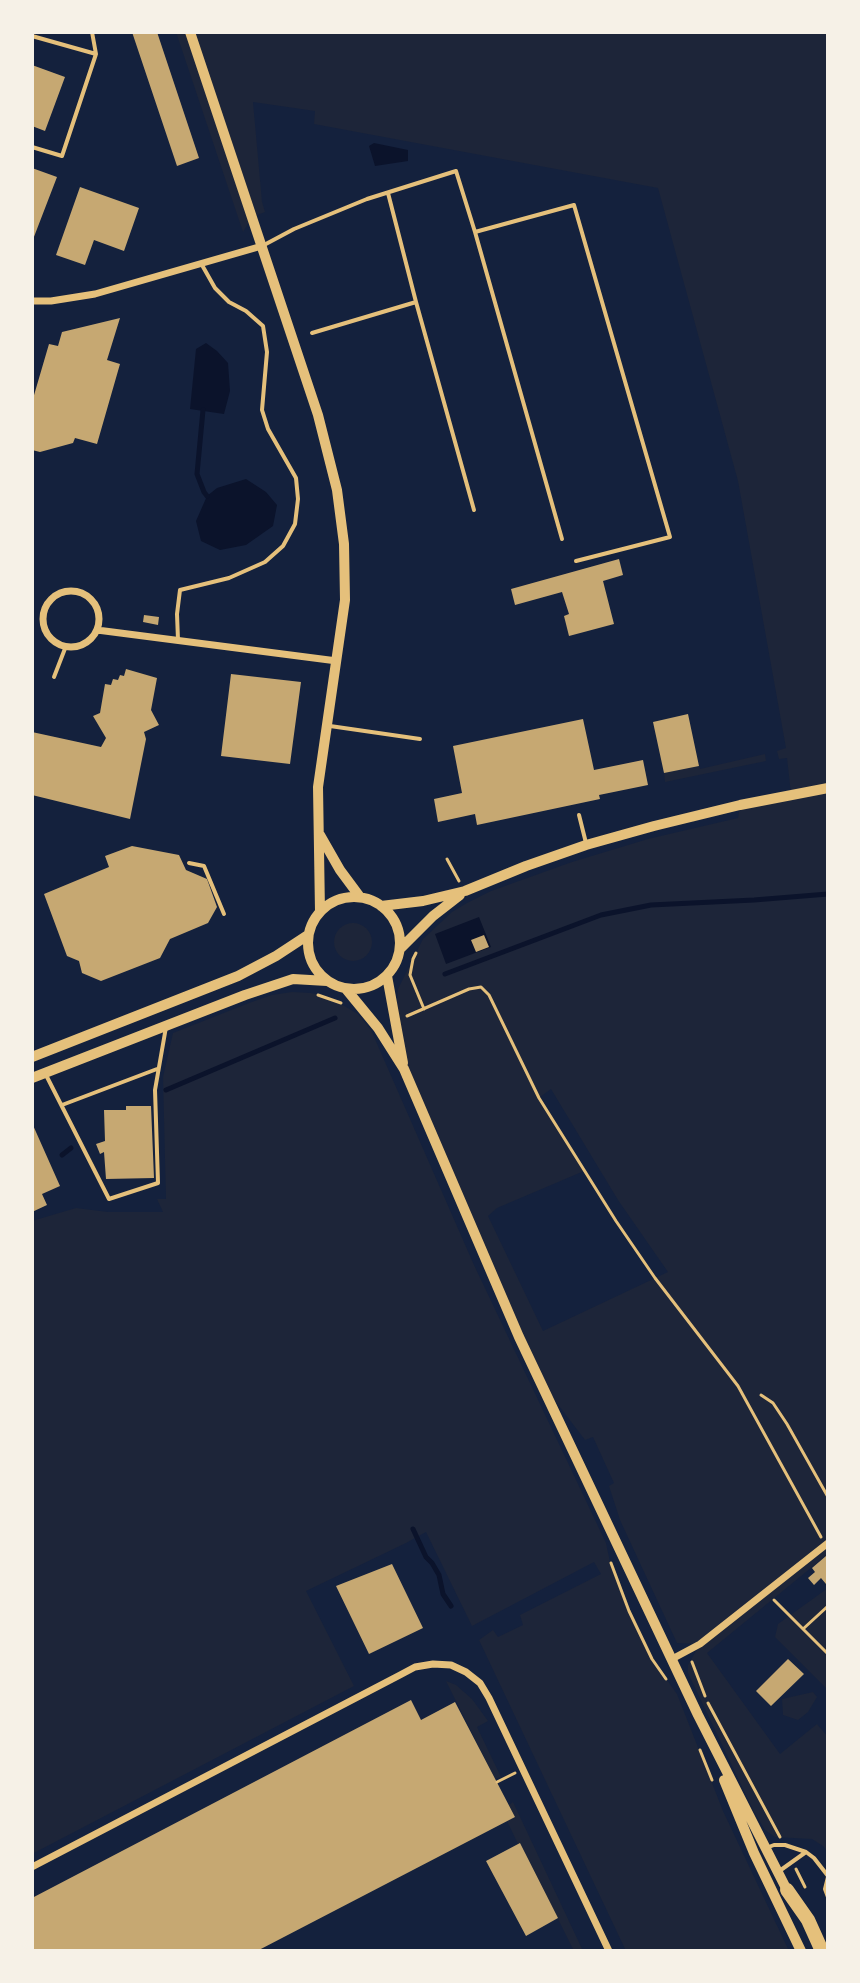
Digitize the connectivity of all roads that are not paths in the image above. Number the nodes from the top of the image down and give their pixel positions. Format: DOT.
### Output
graph roads {
  1 [pos="92,32"];
  2 [pos="190,32"];
  3 [pos="32,36"];
  4 [pos="96,54"];
  5 [pos="32,147"];
  6 [pos="388,193"];
  7 [pos="475,232"];
  8 [pos="262,246"];
  9 [pos="202,263"];
  10 [pos="32,301"];
  11 [pos="416,302"];
  12 [pos="312,333"];
  13 [pos="474,510"];
  14 [pos="562,539"];
  15 [pos="576,561"];
  16 [pos="97,630"];
  17 [pos="178,640"];
  18 [pos="66,646"];
  19 [pos="337,661"];
  20 [pos="54,677"];
  21 [pos="328,726"];
  22 [pos="420,739"];
  23 [pos="828,788"];
  24 [pos="579,815"];
  25 [pos="320,834"];
  26 [pos="586,845"];
  27 [pos="189,863"];
  28 [pos="465,891"];
  29 [pos="360,897"];
  30 [pos="381,906"];
  31 [pos="320,912"];
  32 [pos="224,914"];
  33 [pos="308,935"];
  34 [pos="400,949"];
  35 [pos="387,976"];
  36 [pos="327,981"];
  37 [pos="346,989"];
  38 [pos="167,1025"];
  39 [pos="32,1057"];
  40 [pos="157,1069"];
  41 [pos="404,1069"];
  42 [pos="45,1073"];
  43 [pos="32,1078"];
  44 [pos="62,1105"];
  45 [pos="826,1544"];
  46 [pos="672,1659"];
  47 [pos="698,1715"];
  48 [pos="766,1848"];
  49 [pos="806,1852"];
  50 [pos="32,1867"];
  51 [pos="777,1872"];
  52 [pos="828,1876"];
  53 [pos="787,1890"];
  54 [pos="828,1897"];
  55 [pos="609,1951"];
  56 [pos="801,1951"];
  57 [pos="816,1951"];
  58 [pos="822,1951"];
  1 -- 4 [label="lane"];
  2 -- 8 [label="main road"];
  3 -- 4 [label="lane"];
  4 -- 5 [label="lane"];
  6 -- 7 [label="lane"];
  6 -- 8 [label="lane"];
  6 -- 11 [label="lane"];
  7 -- 14 [label="lane"];
  7 -- 15 [label="lane"];
  8 -- 9 [label="street"];
  8 -- 19 [label="main road"];
  9 -- 10 [label="street"];
  9 -- 17 [label="lane"];
  11 -- 12 [label="lane"];
  11 -- 13 [label="lane"];
  16 -- 17 [label="street"];
  16 -- 18 [label="street"];
  16 -- 18 [label="street"];
  17 -- 19 [label="street"];
  18 -- 20 [label="lane"];
  19 -- 21 [label="main road"];
  21 -- 22 [label="lane"];
  21 -- 25 [label="main road"];
  23 -- 26 [label="main road"];
  24 -- 26 [label="lane"];
  25 -- 29 [label="main road"];
  25 -- 31 [label="main road"];
  26 -- 28 [label="main road"];
  27 -- 32 [label="lane"];
  28 -- 30 [label="main road"];
  28 -- 34 [label="main road"];
  29 -- 30 [label="main road"];
  29 -- 31 [label="main road"];
  30 -- 34 [label="main road"];
  31 -- 33 [label="main road"];
  33 -- 36 [label="main road"];
  33 -- 39 [label="main road"];
  34 -- 35 [label="main road"];
  35 -- 37 [label="main road"];
  35 -- 41 [label="main road"];
  36 -- 37 [label="main road"];
  36 -- 38 [label="main road"];
  37 -- 41 [label="main road"];
  38 -- 40 [label="lane"];
  38 -- 42 [label="main road"];
  40 -- 44 [label="lane"];
  40 -- 44 [label="lane"];
  41 -- 46 [label="main road"];
  42 -- 43 [label="main road"];
  42 -- 44 [label="lane"];
  45 -- 46 [label="street"];
  46 -- 47 [label="main road"];
  47 -- 48 [label="main road"];
  47 -- 56 [label="main road"];
  48 -- 49 [label="lane"];
  48 -- 51 [label="main road"];
  49 -- 51 [label="lane"];
  49 -- 52 [label="lane"];
  50 -- 55 [label="street"];
  51 -- 53 [label="main road"];
  52 -- 54 [label="lane"];
  53 -- 57 [label="main road"];
  53 -- 58 [label="highway"];
}
